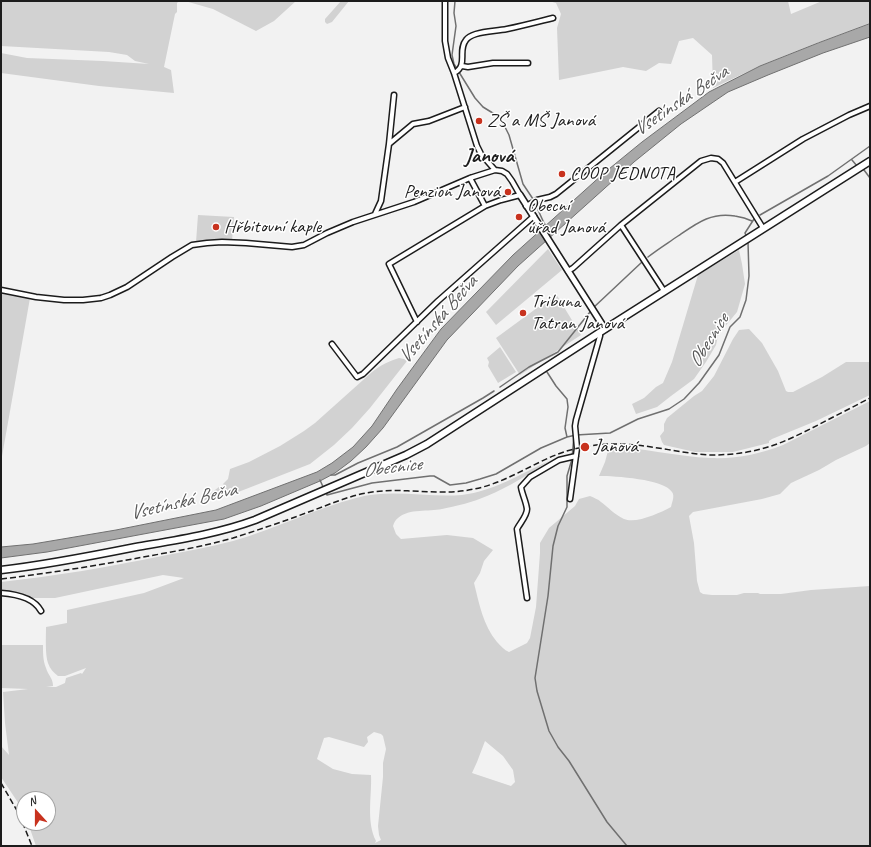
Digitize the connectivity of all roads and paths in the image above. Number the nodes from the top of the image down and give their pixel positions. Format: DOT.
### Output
graph roads {
  1 [pos="445,1"];
  2 [pos="553,18"];
  3 [pos="528,63"];
  4 [pos="458,70"];
  5 [pos="394,95"];
  6 [pos="870,106"];
  7 [pos="465,107"];
  8 [pos="659,111"];
  9 [pos="390,144"];
  10 [pos="870,161"];
  11 [pos="495,170"];
  12 [pos="470,178"];
  13 [pos="735,182"];
  14 [pos="520,195"];
  15 [pos="529,204"];
  16 [pos="486,206"];
  17 [pos="375,214"];
  18 [pos="535,218"];
  19 [pos="621,225"];
  20 [pos="764,228"];
  21 [pos="567,270"];
  22 [pos="1,290"];
  23 [pos="664,291"];
  24 [pos="417,322"];
  25 [pos="602,330"];
  26 [pos="332,344"];
  27 [pos="576,456"];
  28 [pos="570,499"];
  29 [pos="1,570"];
  30 [pos="1,593"];
  31 [pos="527,598"];
  32 [pos="41,611"];
  1 -- 4 [label="street"];
  2 -- 4 [label="street"];
  3 -- 4 [label="street"];
  4 -- 7 [label="street"];
  5 -- 9 [label="street"];
  6 -- 13 [label="street"];
  7 -- 9 [label="street"];
  7 -- 11 [label="street"];
  8 -- 15 [label="street"];
  9 -- 17 [label="street"];
  10 -- 20 [label="main road"];
  11 -- 12 [label="street"];
  11 -- 14 [label="street"];
  12 -- 16 [label="street"];
  12 -- 17 [label="street"];
  13 -- 19 [label="street"];
  13 -- 20 [label="street"];
  14 -- 15 [label="street"];
  14 -- 16 [label="street"];
  15 -- 18 [label="street"];
  16 -- 24 [label="street"];
  17 -- 22 [label="street"];
  18 -- 21 [label="street"];
  18 -- 24 [label="street"];
  19 -- 21 [label="street"];
  19 -- 23 [label="street"];
  20 -- 23 [label="main road"];
  21 -- 25 [label="street"];
  23 -- 25 [label="main road"];
  24 -- 26 [label="street"];
  25 -- 27 [label="street"];
  25 -- 29 [label="main road"];
  27 -- 28 [label="street"];
  27 -- 31 [label="street"];
  30 -- 32 [label="street"];
}
